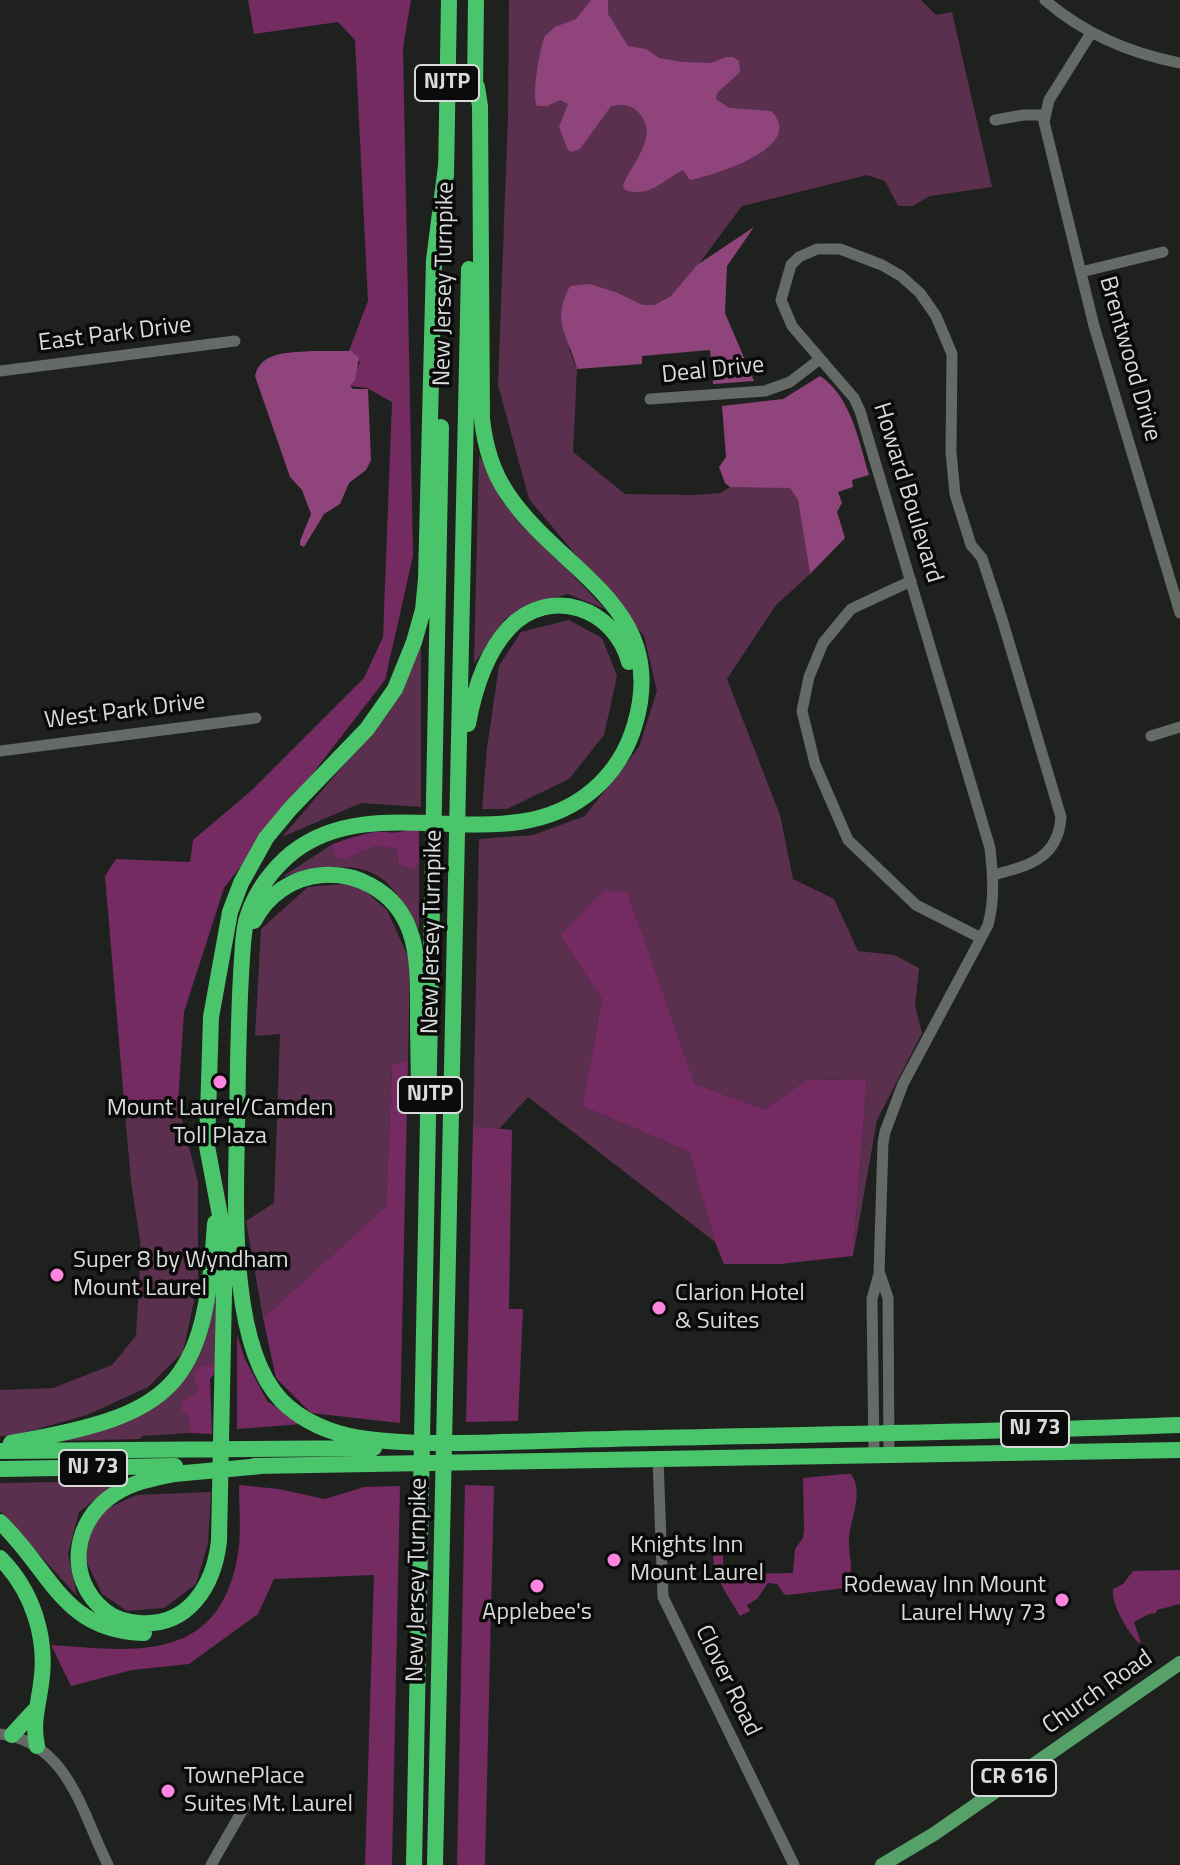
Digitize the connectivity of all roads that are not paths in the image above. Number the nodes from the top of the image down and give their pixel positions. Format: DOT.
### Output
graph roads {
  1 [pos="449,0"];
  2 [pos="476,0"];
  3 [pos="1045,0"];
  4 [pos="1091,33"];
  5 [pos="1180,63"];
  6 [pos="477,87"];
  7 [pos="1045,115"];
  8 [pos="995,120"];
  9 [pos="446,166"];
  10 [pos="1163,252"];
  11 [pos="1081,272"];
  12 [pos="235,341"];
  13 [pos="820,359"];
  14 [pos="0,371"];
  15 [pos="650,399"];
  16 [pos="911,581"];
  17 [pos="1180,613"];
  18 [pos="256,718"];
  19 [pos="1180,727"];
  20 [pos="1151,736"];
  21 [pos="0,751"];
  22 [pos="413,820"];
  23 [pos="484,821"];
  24 [pos="993,875"];
  25 [pos="457,897"];
  26 [pos="981,938"];
  27 [pos="243,956"];
  28 [pos="221,960"];
  29 [pos="216,1193"];
  30 [pos="237,1195"];
  31 [pos="427,1200"];
  32 [pos="1180,1425"];
  33 [pos="881,1435"];
  34 [pos="0,1444"];
  35 [pos="1180,1450"];
  36 [pos="0,1451"];
  37 [pos="383,1451"];
  38 [pos="882,1455"];
  39 [pos="262,1458"];
  40 [pos="658,1458"];
  41 [pos="182,1464"];
  42 [pos="0,1469"];
  43 [pos="0,1522"];
  44 [pos="0,1558"];
  45 [pos="1178,1670"];
  46 [pos="34,1711"];
  47 [pos="6,1735"];
  48 [pos="37,1746"];
  49 [pos="245,1806"];
  50 [pos="108,1865"];
  51 [pos="211,1865"];
  52 [pos="414,1865"];
  53 [pos="435,1865"];
  54 [pos="794,1865"];
  55 [pos="882,1865"];
  1 -- 9 [label="highway, New Jersey Turnpike / NJTP"];
  2 -- 6 [label="highway, New Jersey Turnpike / NJTP"];
  3 -- 4 [label="street"];
  4 -- 5 [label="street"];
  4 -- 7 [label="street"];
  6 -- 23 [label="highway"];
  6 -- 25 [label="highway, New Jersey Turnpike / NJTP"];
  7 -- 8 [label="street"];
  7 -- 11 [label="street, Brentwood Drive"];
  9 -- 28 [label="highway"];
  9 -- 31 [label="highway, New Jersey Turnpike / NJTP"];
  10 -- 11 [label="street"];
  11 -- 17 [label="street, Brentwood Drive"];
  12 -- 14 [label="street, East Park Drive"];
  13 -- 15 [label="street, Deal Drive"];
  13 -- 16 [label="street, Howard Boulevard"];
  13 -- 24 [label="street, Howard Boulevard"];
  16 -- 24 [label="street, Howard Boulevard"];
  16 -- 26 [label="street"];
  18 -- 21 [label="street, West Park Drive"];
  19 -- 20 [label="street"];
  22 -- 23 [label="highway"];
  22 -- 27 [label="highway"];
  22 -- 28 [label="highway"];
  23 -- 25 [label="highway"];
  24 -- 26 [label="street, Howard Boulevard"];
  25 -- 53 [label="highway, New Jersey Turnpike / NJTP"];
  26 -- 33 [label="street, Howard Boulevard"];
  27 -- 30 [label="highway"];
  27 -- 31 [label="highway"];
  28 -- 29 [label="highway"];
  29 -- 34 [label="highway"];
  29 -- 41 [label="highway"];
  30 -- 37 [label="highway"];
  30 -- 43 [label="highway"];
  31 -- 52 [label="highway, New Jersey Turnpike / NJTP"];
  32 -- 33 [label="highway, NJ 73"];
  33 -- 37 [label="highway, NJ 73"];
  33 -- 38 [label="street, Howard Boulevard"];
  35 -- 38 [label="highway, NJ 73"];
  36 -- 41 [label="highway, NJ 73"];
  37 -- 39 [label="highway, NJ 73"];
  37 -- 40 [label="highway, NJ 73"];
  38 -- 40 [label="highway, NJ 73"];
  39 -- 41 [label="highway"];
  39 -- 41 [label="highway, NJ 73"];
  40 -- 54 [label="street, Clover Road"];
  41 -- 42 [label="highway, NJ 73"];
  44 -- 46 [label="highway"];
  45 -- 55 [label="main road, Church Road / CR 616"];
  46 -- 47 [label="highway"];
  46 -- 48 [label="highway"];
  47 -- 48 [label="street"];
  48 -- 50 [label="street"];
  49 -- 51 [label="street"];
}
